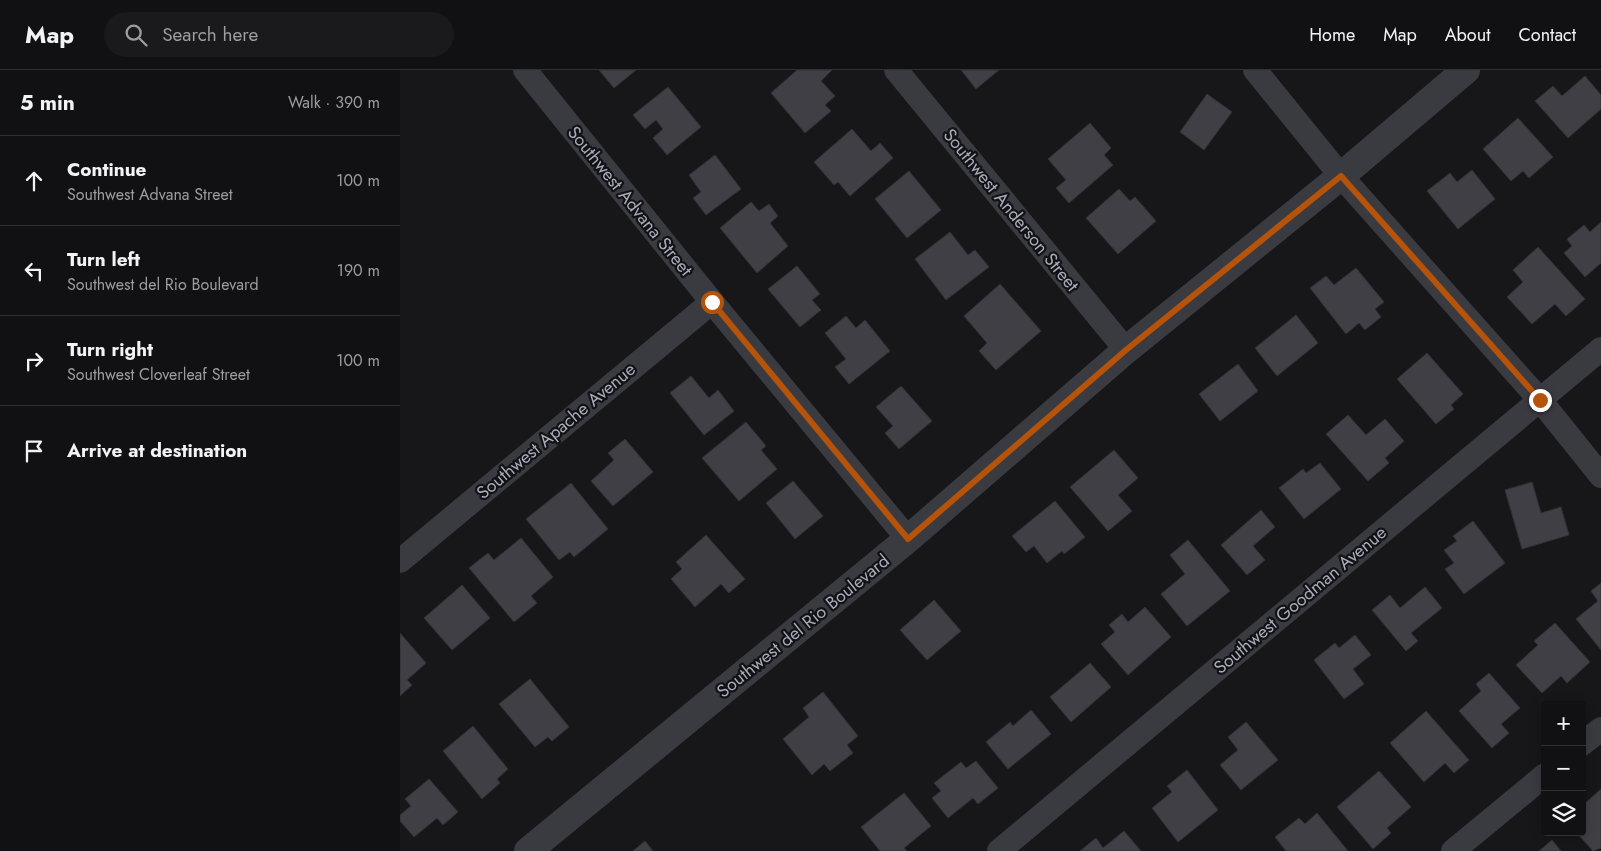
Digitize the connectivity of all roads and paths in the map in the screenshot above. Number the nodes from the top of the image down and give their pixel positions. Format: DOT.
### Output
graph roads {
  1 [pos="525,70"];
  2 [pos="896,70"];
  3 [pos="1255,70"];
  4 [pos="1466,70"];
  5 [pos="1341,176"];
  6 [pos="712,302"];
  7 [pos="1126,350"];
  8 [pos="1601,350"];
  9 [pos="1540,400"];
  10 [pos="1601,476"];
  11 [pos="908,539"];
  12 [pos="400,561"];
  13 [pos="1601,729"];
  14 [pos="1586,741"];
  15 [pos="1541,779"];
  16 [pos="528,851"];
  17 [pos="999,851"];
  18 [pos="1453,851"];
  1 -- 6 [label="street, Southwest Advana Street"];
  2 -- 7 [label="street, Southwest Anderson Street"];
  3 -- 5 [label="street"];
  4 -- 5 [label="street, Southwest del Rio Boulevard"];
  5 -- 7 [label="street, Southwest del Rio Boulevard"];
  5 -- 9 [label="street"];
  6 -- 11 [label="street, Southwest Advana Street"];
  6 -- 12 [label="street, Southwest Apache Avenue"];
  7 -- 11 [label="street, Southwest del Rio Boulevard"];
  8 -- 9 [label="street, Southwest Goodman Avenue"];
  9 -- 10 [label="street"];
  9 -- 17 [label="street, Southwest Goodman Avenue"];
  11 -- 16 [label="street, Southwest del Rio Boulevard"];
  13 -- 14 [label="street"];
  15 -- 18 [label="street"];
}
